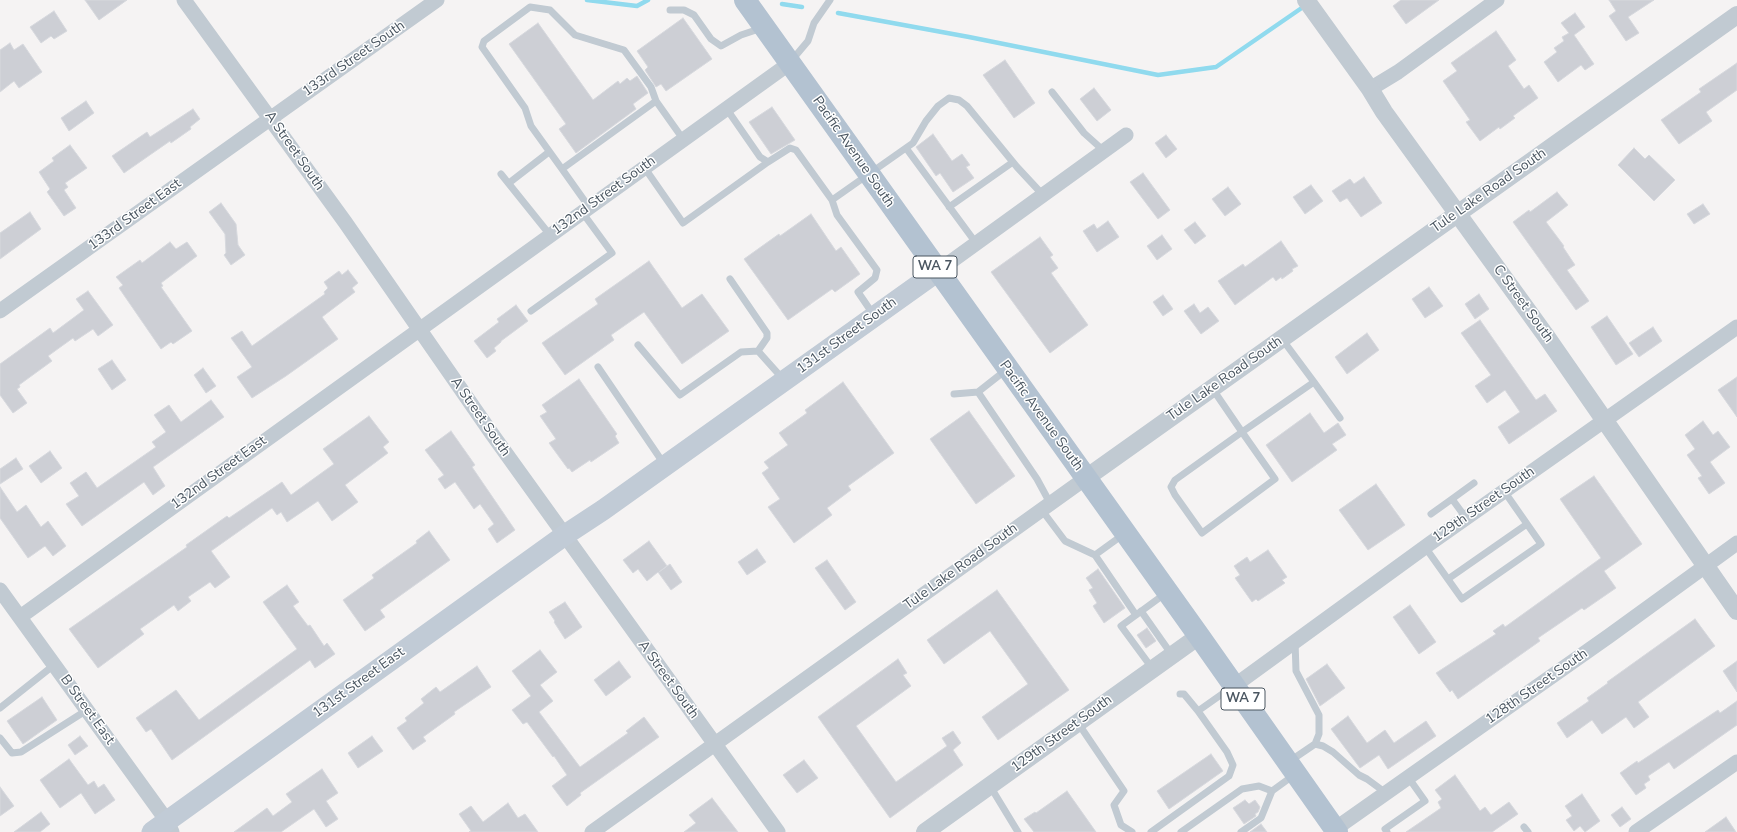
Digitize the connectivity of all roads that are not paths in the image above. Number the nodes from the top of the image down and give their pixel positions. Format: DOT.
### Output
graph roads {
  1 [pos="184,0"];
  2 [pos="437,0"];
  3 [pos="745,0"];
  4 [pos="830,0"];
  5 [pos="1497,0"];
  6 [pos="1311,7"];
  7 [pos="670,10"];
  8 [pos="1737,15"];
  9 [pos="764,27"];
  10 [pos="790,62"];
  11 [pos="1370,90"];
  12 [pos="1052,92"];
  13 [pos="656,101"];
  14 [pos="726,108"];
  15 [pos="270,118"];
  16 [pos="1126,134"];
  17 [pos="683,139"];
  18 [pos="906,148"];
  19 [pos="1104,150"];
  20 [pos="549,152"];
  21 [pos="768,162"];
  22 [pos="1013,162"];
  23 [pos="644,167"];
  24 [pos="562,169"];
  25 [pos="501,174"];
  26 [pos="869,174"];
  27 [pos="509,183"];
  28 [pos="1043,195"];
  29 [pos="832,200"];
  30 [pos="949,207"];
  31 [pos="585,210"];
  32 [pos="1458,213"];
  33 [pos="550,235"];
  34 [pos="976,243"];
  35 [pos="938,271"];
  36 [pos="730,279"];
  37 [pos="0,311"];
  38 [pos="530,311"];
  39 [pos="875,316"];
  40 [pos="1737,327"];
  41 [pos="419,330"];
  42 [pos="1282,338"];
  43 [pos="638,345"];
  44 [pos="758,351"];
  45 [pos="598,367"];
  46 [pos="1008,369"];
  47 [pos="784,381"];
  48 [pos="1314,382"];
  49 [pos="1211,388"];
  50 [pos="978,392"];
  51 [pos="954,394"];
  52 [pos="1340,418"];
  53 [pos="1604,419"];
  54 [pos="1242,432"];
  55 [pos="665,465"];
  56 [pos="1086,478"];
  57 [pos="1474,483"];
  58 [pos="1504,491"];
  59 [pos="1452,499"];
  60 [pos="1046,506"];
  61 [pos="1431,514"];
  62 [pos="1466,518"];
  63 [pos="1527,524"];
  64 [pos="1125,533"];
  65 [pos="565,535"];
  66 [pos="1737,543"];
  67 [pos="1425,547"];
  68 [pos="1095,555"];
  69 [pos="1705,566"];
  70 [pos="1448,579"];
  71 [pos="0,590"];
  72 [pos="1168,592"];
  73 [pos="1737,611"];
  74 [pos="1139,613"];
  75 [pos="20,617"];
  76 [pos="1199,636"];
  77 [pos="1295,641"];
  78 [pos="1172,655"];
  79 [pos="54,665"];
  80 [pos="1153,669"];
  81 [pos="1234,686"];
  82 [pos="1180,694"];
  83 [pos="0,708"];
  84 [pos="87,710"];
  85 [pos="1198,711"];
  86 [pos="1078,723"];
  87 [pos="0,738"];
  88 [pos="715,744"];
  89 [pos="1315,744"];
  90 [pos="1737,762"];
  91 [pos="1292,768"];
  92 [pos="1408,777"];
  93 [pos="990,785"];
  94 [pos="1272,791"];
  95 [pos="1386,793"];
  96 [pos="164,828"];
  97 [pos="1334,831"];
  98 [pos="592,832"];
  99 [pos="778,832"];
  100 [pos="925,832"];
  101 [pos="1018,832"];
  102 [pos="1132,832"];
  103 [pos="1151,832"];
  104 [pos="1181,832"];
  105 [pos="1241,832"];
  106 [pos="1387,832"];
  107 [pos="1636,832"];
  1 -- 15 [label="street, A Street South"];
  2 -- 15 [label="street, 133rd Street South"];
  3 -- 9 [label="main road, Pacific Avenue South / WA 7"];
  4 -- 10 [label="lane"];
  5 -- 11 [label="street"];
  6 -- 11 [label="street, C Street South"];
  7 -- 9 [label="lane"];
  8 -- 32 [label="street, Tule Lake Road South"];
  9 -- 10 [label="main road, Pacific Avenue South / WA 7"];
  10 -- 14 [label="street, 132nd Street South"];
  10 -- 26 [label="main road, Pacific Avenue South / WA 7"];
  11 -- 32 [label="street, C Street South"];
  12 -- 19 [label="lane"];
  13 -- 17 [label="lane"];
  13 -- 20 [label="lane"];
  13 -- 24 [label="lane"];
  14 -- 17 [label="street, 132nd Street South"];
  14 -- 21 [label="lane"];
  15 -- 37 [label="street, 133rd Street East"];
  15 -- 41 [label="street, A Street South"];
  16 -- 19 [label="street, 131st Street South"];
  17 -- 23 [label="street, 132nd Street South"];
  18 -- 22 [label="lane"];
  18 -- 26 [label="lane"];
  18 -- 30 [label="lane"];
  19 -- 28 [label="street, 131st Street South"];
  20 -- 24 [label="lane"];
  20 -- 27 [label="lane"];
  21 -- 23 [label="lane"];
  21 -- 29 [label="lane"];
  22 -- 28 [label="lane"];
  22 -- 30 [label="lane"];
  23 -- 31 [label="street, 132nd Street South"];
  24 -- 31 [label="lane"];
  25 -- 27 [label="lane"];
  26 -- 29 [label="lane"];
  26 -- 35 [label="main road, Pacific Avenue South / WA 7"];
  27 -- 33 [label="lane"];
  28 -- 34 [label="street, 131st Street South"];
  29 -- 39 [label="lane"];
  30 -- 34 [label="lane"];
  31 -- 33 [label="street, 132nd Street South"];
  31 -- 38 [label="lane"];
  32 -- 42 [label="street, Tule Lake Road South"];
  32 -- 53 [label="street, C Street South"];
  33 -- 41 [label="street, 132nd Street South"];
  34 -- 35 [label="street, 131st Street South"];
  35 -- 39 [label="main road, 131st Street South"];
  35 -- 46 [label="main road, Pacific Avenue South / WA 7"];
  36 -- 44 [label="lane"];
  39 -- 47 [label="main road, 131st Street South"];
  40 -- 53 [label="street, 129th Street South"];
  41 -- 65 [label="street, A Street South"];
  41 -- 75 [label="street, 132nd Street East"];
  42 -- 48 [label="lane"];
  42 -- 49 [label="street, Tule Lake Road South"];
  43 -- 44 [label="lane"];
  44 -- 47 [label="lane"];
  45 -- 55 [label="lane"];
  46 -- 50 [label="lane"];
  46 -- 56 [label="main road, Pacific Avenue South / WA 7"];
  47 -- 55 [label="main road, 131st Street South"];
  48 -- 52 [label="lane"];
  48 -- 54 [label="lane"];
  49 -- 54 [label="lane"];
  49 -- 56 [label="street, Tule Lake Road South"];
  50 -- 51 [label="lane"];
  50 -- 60 [label="lane"];
  53 -- 58 [label="street, 129th Street South"];
  53 -- 69 [label="street, C Street South"];
  54 -- 54 [label="lane"];
  55 -- 65 [label="main road, 131st Street South"];
  56 -- 60 [label="street, Tule Lake Road South"];
  56 -- 64 [label="main road, Pacific Avenue South / WA 7"];
  57 -- 59 [label="lane"];
  58 -- 62 [label="street, 129th Street South"];
  58 -- 63 [label="lane"];
  59 -- 61 [label="lane"];
  59 -- 62 [label="lane"];
  60 -- 68 [label="lane"];
  60 -- 88 [label="street, Tule Lake Road South"];
  62 -- 67 [label="street, 129th Street South"];
  63 -- 70 [label="lane"];
  63 -- 70 [label="lane"];
  64 -- 68 [label="lane"];
  64 -- 72 [label="main road, Pacific Avenue South / WA 7"];
  65 -- 88 [label="street, A Street South"];
  65 -- 96 [label="main road, 131st Street East"];
  66 -- 69 [label="street, 128th Street South"];
  67 -- 70 [label="lane"];
  67 -- 77 [label="street, 129th Street South"];
  68 -- 74 [label="lane"];
  69 -- 73 [label="street, C Street South"];
  69 -- 92 [label="street, 128th Street South"];
  71 -- 75 [label="street, B Street East"];
  72 -- 74 [label="lane"];
  72 -- 76 [label="main road, Pacific Avenue South / WA 7"];
  74 -- 78 [label="lane"];
  74 -- 80 [label="lane"];
  75 -- 79 [label="street, B Street East"];
  76 -- 78 [label="street, 129th Street South"];
  76 -- 81 [label="main road, Pacific Avenue South / WA 7"];
  77 -- 81 [label="street, 129th Street South"];
  77 -- 89 [label="lane"];
  78 -- 80 [label="street, 129th Street South"];
  79 -- 83 [label="lane"];
  79 -- 84 [label="street, B Street East"];
  80 -- 86 [label="street, 129th Street South"];
  81 -- 85 [label="lane"];
  81 -- 91 [label="main road, Pacific Avenue South / WA 7"];
  82 -- 85 [label="lane"];
  84 -- 87 [label="lane"];
  84 -- 96 [label="street, B Street East"];
  85 -- 103 [label="lane"];
  86 -- 93 [label="street, 129th Street South"];
  86 -- 102 [label="lane"];
  88 -- 98 [label="street, Tule Lake Road South"];
  88 -- 99 [label="street, A Street South"];
  89 -- 91 [label="lane"];
  89 -- 95 [label="lane"];
  90 -- 107 [label="street"];
  91 -- 94 [label="lane"];
  91 -- 97 [label="main road, Pacific Avenue South / WA 7"];
  92 -- 95 [label="street, 128th Street South"];
  92 -- 106 [label="lane"];
  93 -- 100 [label="street, 129th Street South"];
  93 -- 101 [label="lane"];
  94 -- 104 [label="lane"];
  94 -- 105 [label="lane"];
  95 -- 97 [label="street, 128th Street South"];
}
